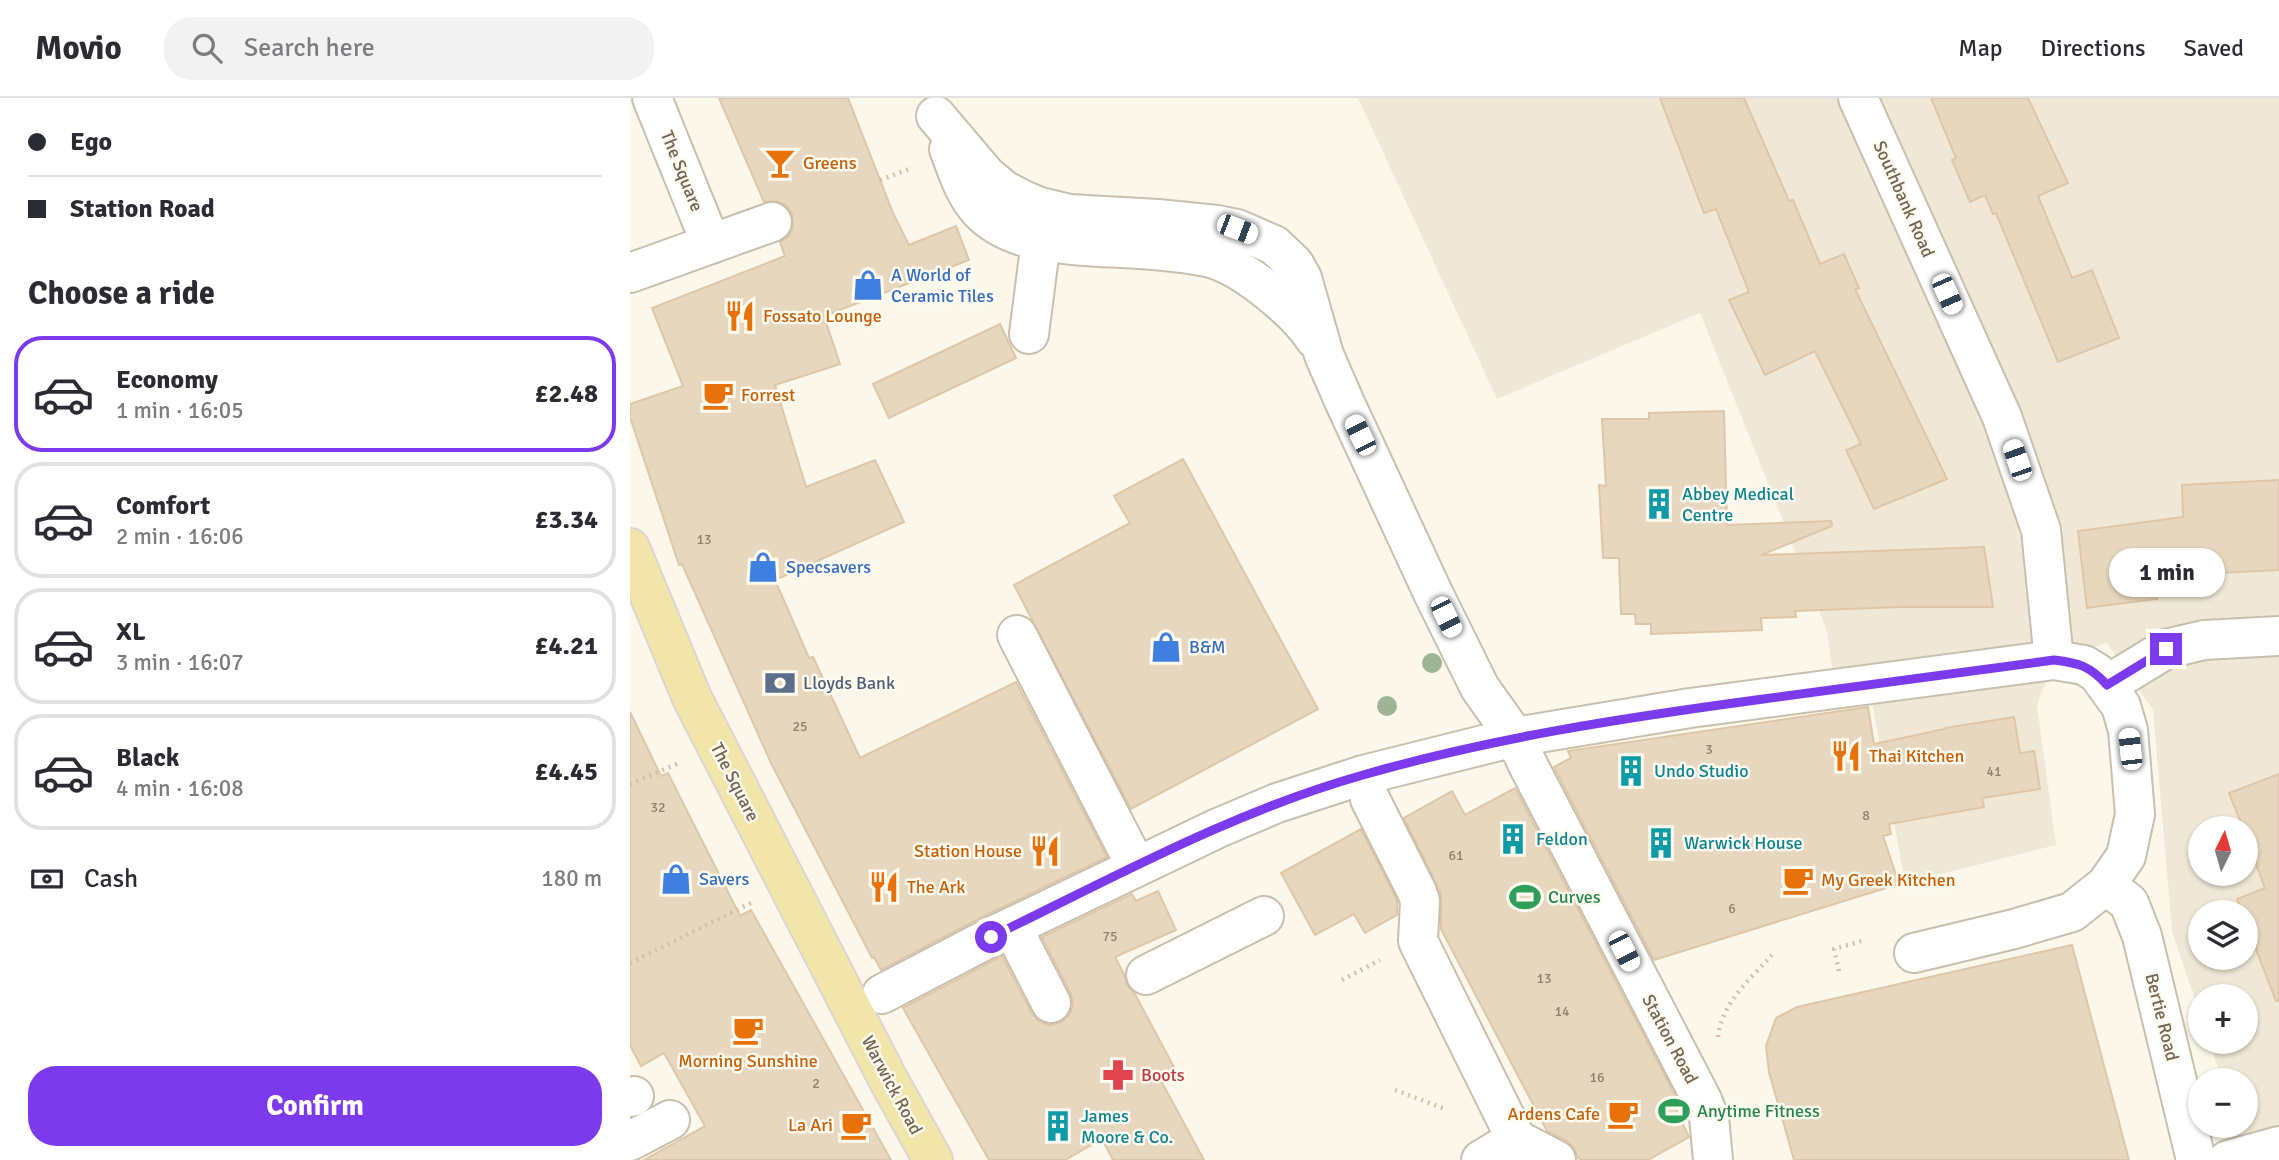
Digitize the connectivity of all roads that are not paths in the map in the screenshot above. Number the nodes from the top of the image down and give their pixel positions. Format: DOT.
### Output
graph roads {
  1 [pos="652,98"];
  2 [pos="1858,98"];
  3 [pos="932,107"];
  4 [pos="772,222"];
  5 [pos="1043,225"];
  6 [pos="711,244"];
  7 [pos="630,274"];
  8 [pos="1029,334"];
  9 [pos="630,548"];
  10 [pos="1017,635"];
  11 [pos="2279,636"];
  12 [pos="2054,660"];
  13 [pos="2107,685"];
  14 [pos="1515,737"];
  15 [pos="1370,799"];
  16 [pos="1136,866"];
  17 [pos="2106,885"];
  18 [pos="1264,916"];
  19 [pos="1002,932"];
  20 [pos="1914,953"];
  21 [pos="1146,975"];
  22 [pos="867,1002"];
  23 [pos="1051,1003"];
  24 [pos="670,1120"];
  25 [pos="1516,1139"];
  26 [pos="630,1141"];
  27 [pos="2279,1146"];
  28 [pos="933,1160"];
  29 [pos="1481,1160"];
  30 [pos="1556,1160"];
  31 [pos="1713,1160"];
  32 [pos="2196,1160"];
  33 [pos="2228,1160"];
  1 -- 6 [label="street, The Square"];
  2 -- 12 [label="street, Southbank Road"];
  3 -- 5 [label="street, Station Road"];
  4 -- 6 [label="street"];
  5 -- 8 [label="street"];
  5 -- 14 [label="street, Station Road"];
  6 -- 7 [label="street"];
  9 -- 22 [label="main road, The Square"];
  10 -- 16 [label="street"];
  11 -- 13 [label="street"];
  12 -- 13 [label="street"];
  12 -- 14 [label="street"];
  13 -- 17 [label="street"];
  14 -- 16 [label="street"];
  14 -- 31 [label="street, Station Road"];
  15 -- 25 [label="street"];
  16 -- 19 [label="street"];
  17 -- 20 [label="street"];
  17 -- 32 [label="street, Bertie Road"];
  18 -- 21 [label="street"];
  19 -- 22 [label="street"];
  19 -- 23 [label="street"];
  22 -- 28 [label="main road, Warwick Road"];
  24 -- 26 [label="street"];
  25 -- 29 [label="street"];
  25 -- 30 [label="street"];
  27 -- 33 [label="street"];
}
